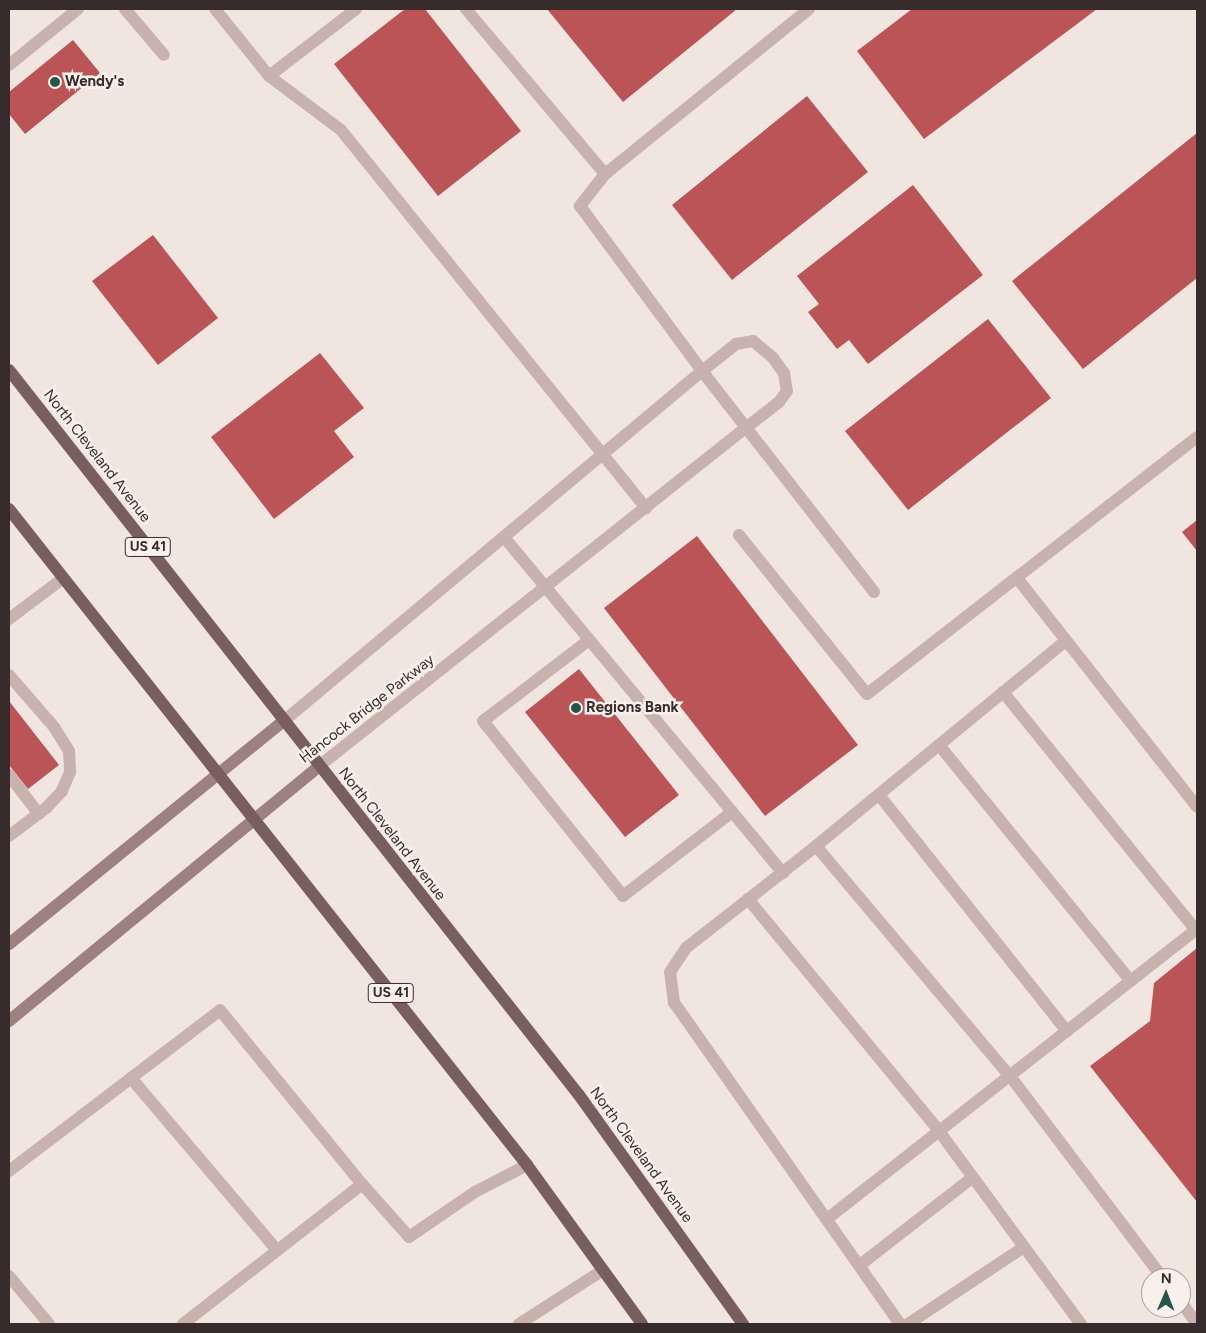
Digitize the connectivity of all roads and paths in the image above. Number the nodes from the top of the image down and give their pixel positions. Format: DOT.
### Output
graph roads {
  1 [pos="78,9"];
  2 [pos="125,9"];
  3 [pos="215,9"];
  4 [pos="356,9"];
  5 [pos="466,9"];
  6 [pos="810,9"];
  7 [pos="164,55"];
  8 [pos="9,65"];
  9 [pos="269,76"];
  10 [pos="605,174"];
  11 [pos="9,370"];
  12 [pos="702,372"];
  13 [pos="748,426"];
  14 [pos="1197,437"];
  15 [pos="602,456"];
  16 [pos="646,508"];
  17 [pos="9,510"];
  18 [pos="739,535"];
  19 [pos="504,537"];
  20 [pos="1017,578"];
  21 [pos="62,579"];
  22 [pos="546,589"];
  23 [pos="874,592"];
  24 [pos="9,619"];
  25 [pos="589,640"];
  26 [pos="1066,641"];
  27 [pos="9,675"];
  28 [pos="1003,692"];
  29 [pos="285,720"];
  30 [pos="939,745"];
  31 [pos="318,767"];
  32 [pos="9,775"];
  33 [pos="218,776"];
  34 [pos="879,795"];
  35 [pos="1197,807"];
  36 [pos="732,812"];
  37 [pos="39,814"];
  38 [pos="255,822"];
  39 [pos="9,836"];
  40 [pos="816,846"];
  41 [pos="783,873"];
  42 [pos="748,899"];
  43 [pos="1197,930"];
  44 [pos="9,944"];
  45 [pos="1131,981"];
  46 [pos="9,1021"];
  47 [pos="1067,1031"];
  48 [pos="1010,1076"];
  49 [pos="132,1078"];
  50 [pos="939,1131"];
  51 [pos="526,1165"];
  52 [pos="9,1171"];
  53 [pos="973,1178"];
  54 [pos="362,1184"];
  55 [pos="827,1219"];
  56 [pos="1024,1247"];
  57 [pos="277,1250"];
  58 [pos="860,1266"];
  59 [pos="1154,1268"];
  60 [pos="603,1270"];
  61 [pos="9,1276"];
  62 [pos="524,1323"];
  63 [pos="49,1324"];
  64 [pos="183,1324"];
  65 [pos="642,1324"];
  66 [pos="743,1324"];
  67 [pos="900,1324"];
  68 [pos="908,1324"];
  69 [pos="1081,1324"];
  1 -- 8 [label="street"];
  2 -- 7 [label="street"];
  3 -- 9 [label="street"];
  4 -- 9 [label="street"];
  5 -- 10 [label="street"];
  6 -- 10 [label="street"];
  9 -- 15 [label="street"];
  10 -- 12 [label="street"];
  11 -- 29 [label="main road, North Cleveland Avenue / US 41"];
  12 -- 13 [label="street"];
  12 -- 13 [label="street, Hancock Bridge Parkway"];
  12 -- 15 [label="street"];
  13 -- 16 [label="street, Hancock Bridge Parkway"];
  13 -- 23 [label="street"];
  14 -- 20 [label="street"];
  15 -- 16 [label="street"];
  15 -- 19 [label="street"];
  16 -- 22 [label="street, Hancock Bridge Parkway"];
  17 -- 21 [label="main road, US 41"];
  18 -- 20 [label="street"];
  19 -- 22 [label="street"];
  19 -- 29 [label="street"];
  20 -- 26 [label="street"];
  21 -- 24 [label="street"];
  21 -- 33 [label="main road, US 41"];
  22 -- 25 [label="street"];
  22 -- 31 [label="street, Hancock Bridge Parkway"];
  25 -- 36 [label="street"];
  25 -- 36 [label="street"];
  26 -- 28 [label="street"];
  26 -- 35 [label="street"];
  27 -- 37 [label="street"];
  28 -- 30 [label="street"];
  28 -- 43 [label="street"];
  29 -- 31 [label="main road, North Cleveland Avenue / US 41"];
  29 -- 33 [label="main road"];
  30 -- 34 [label="street"];
  30 -- 45 [label="street"];
  31 -- 38 [label="main road, Hancock Bridge Parkway"];
  31 -- 66 [label="main road, North Cleveland Avenue / US 41"];
  32 -- 37 [label="street"];
  33 -- 38 [label="main road, US 41"];
  33 -- 44 [label="main road"];
  34 -- 40 [label="street"];
  34 -- 47 [label="street"];
  36 -- 41 [label="street"];
  37 -- 39 [label="street"];
  38 -- 46 [label="main road, Hancock Bridge Parkway"];
  38 -- 51 [label="main road, US 41"];
  40 -- 41 [label="street"];
  40 -- 48 [label="street"];
  41 -- 42 [label="street"];
  42 -- 50 [label="street"];
  42 -- 55 [label="street"];
  43 -- 45 [label="street"];
  45 -- 47 [label="street"];
  47 -- 48 [label="street"];
  48 -- 50 [label="street"];
  48 -- 59 [label="street"];
  49 -- 52 [label="street"];
  49 -- 54 [label="street"];
  49 -- 57 [label="street"];
  50 -- 53 [label="street"];
  50 -- 55 [label="street"];
  51 -- 54 [label="street"];
  51 -- 60 [label="main road, US 41"];
  53 -- 56 [label="street"];
  53 -- 58 [label="street"];
  54 -- 57 [label="street"];
  55 -- 58 [label="street"];
  56 -- 68 [label="street"];
  56 -- 69 [label="street"];
  57 -- 64 [label="street"];
  58 -- 67 [label="street"];
  60 -- 62 [label="street"];
  60 -- 65 [label="main road, US 41"];
  61 -- 63 [label="street"];
}
